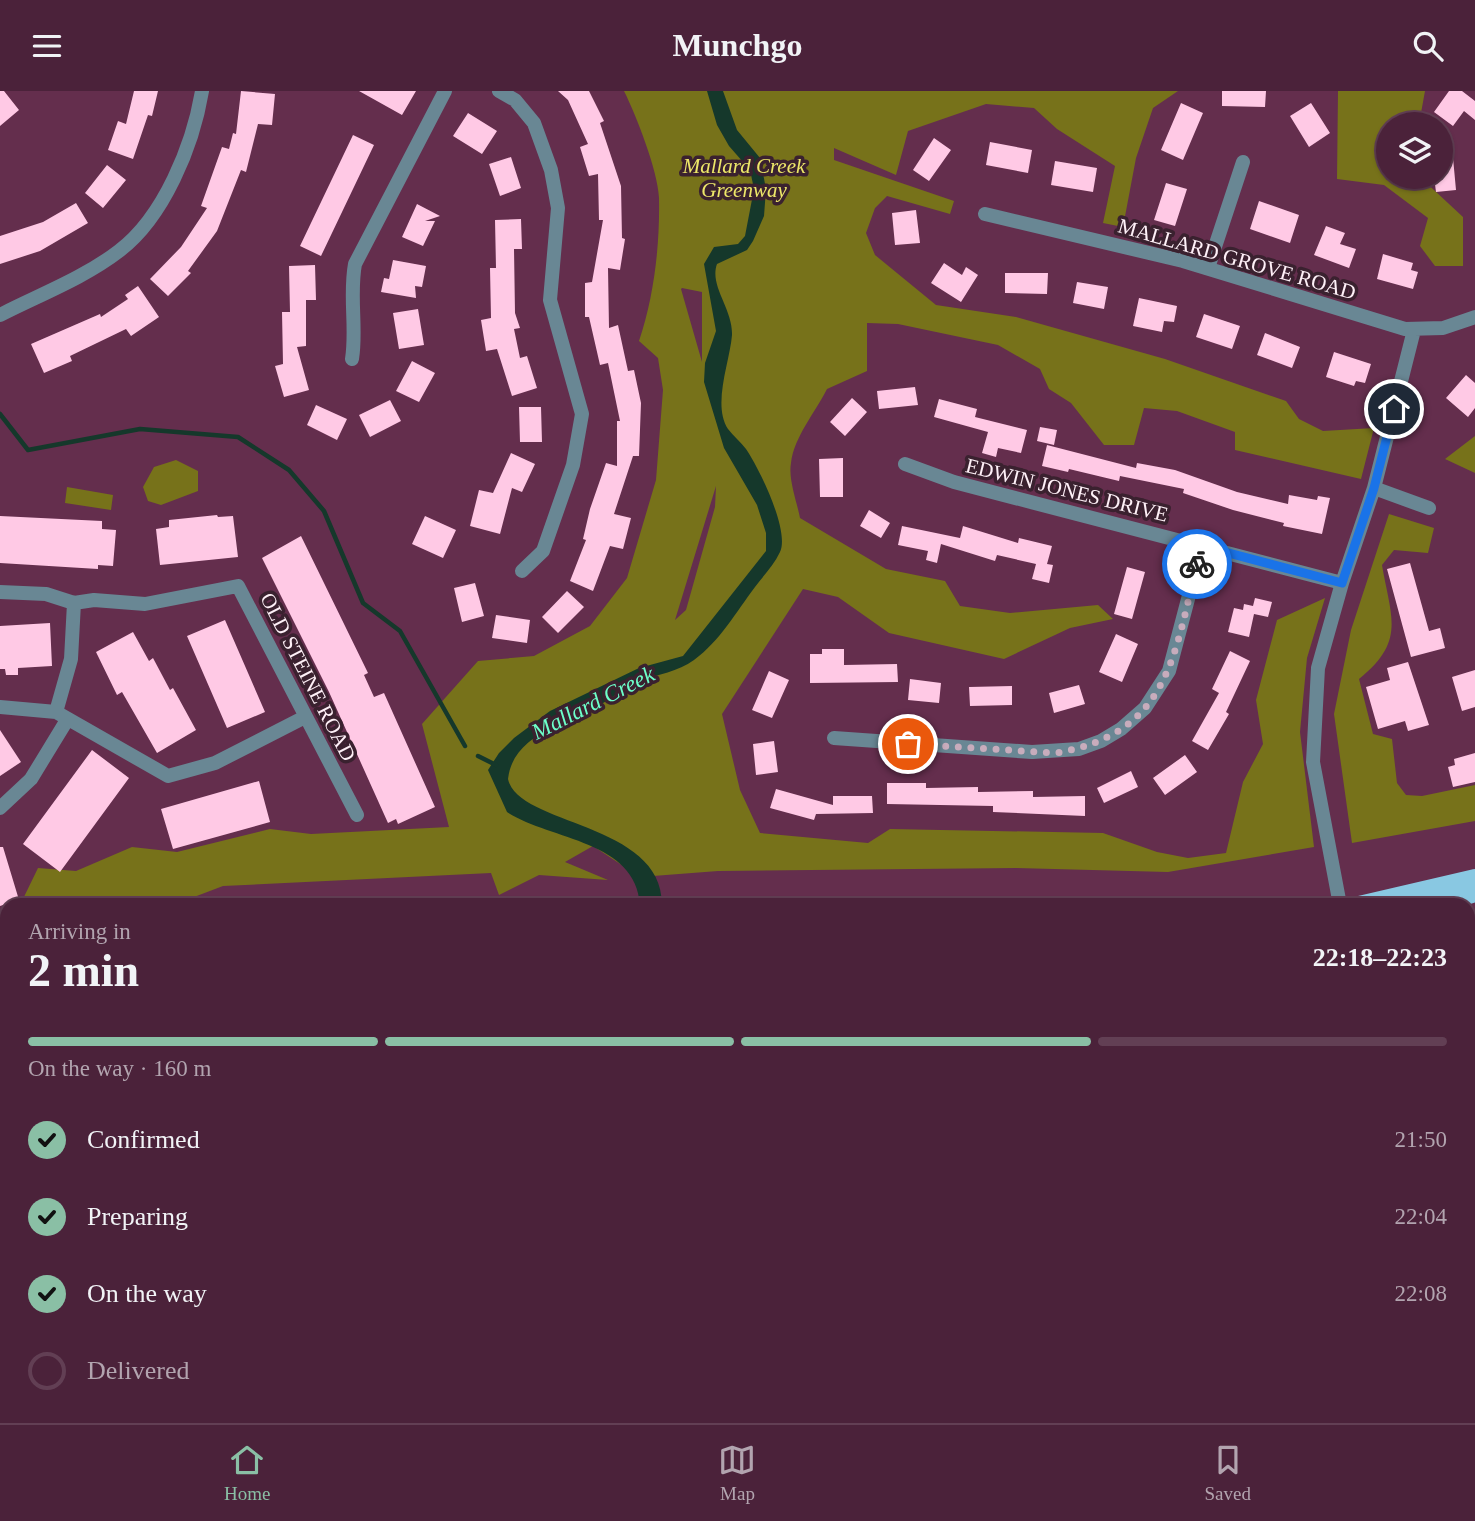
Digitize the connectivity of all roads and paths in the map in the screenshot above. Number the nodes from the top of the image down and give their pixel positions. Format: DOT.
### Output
graph roads {
  1 [pos="202,91"];
  2 [pos="445,91"];
  3 [pos="499,91"];
  4 [pos="1242,162"];
  5 [pos="985,214"];
  6 [pos="1208,268"];
  7 [pos="0,315"];
  8 [pos="1475,317"];
  9 [pos="1414,330"];
  10 [pos="352,359"];
  11 [pos="905,464"];
  12 [pos="1374,488"];
  13 [pos="1429,508"];
  14 [pos="1202,546"];
  15 [pos="522,571"];
  16 [pos="1342,583"];
  17 [pos="0,592"];
  18 [pos="74,603"];
  19 [pos="0,706"];
  20 [pos="61,716"];
  21 [pos="305,717"];
  22 [pos="834,739"];
  23 [pos="0,808"];
  24 [pos="357,815"];
  25 [pos="1475,878"];
  26 [pos="1339,898"];
  27 [pos="1389,898"];
  1 -- 7 [label="street"];
  2 -- 10 [label="street"];
  3 -- 15 [label="street"];
  4 -- 6 [label="street"];
  5 -- 6 [label="street, MALLARD GROVE ROAD"];
  6 -- 9 [label="street, MALLARD GROVE ROAD"];
  8 -- 9 [label="street, MALLARD GROVE ROAD"];
  9 -- 12 [label="street"];
  11 -- 14 [label="street, EDWIN JONES DRIVE"];
  12 -- 13 [label="street"];
  12 -- 16 [label="street"];
  14 -- 16 [label="street, EDWIN JONES DRIVE"];
  14 -- 22 [label="street"];
  16 -- 26 [label="street"];
  17 -- 18 [label="street, OLD STEINE ROAD"];
  18 -- 20 [label="street"];
  18 -- 21 [label="street, OLD STEINE ROAD"];
  19 -- 20 [label="street"];
  20 -- 21 [label="street"];
  20 -- 23 [label="street"];
  21 -- 24 [label="street, OLD STEINE ROAD"];
  25 -- 27 [label="main road"];
}
